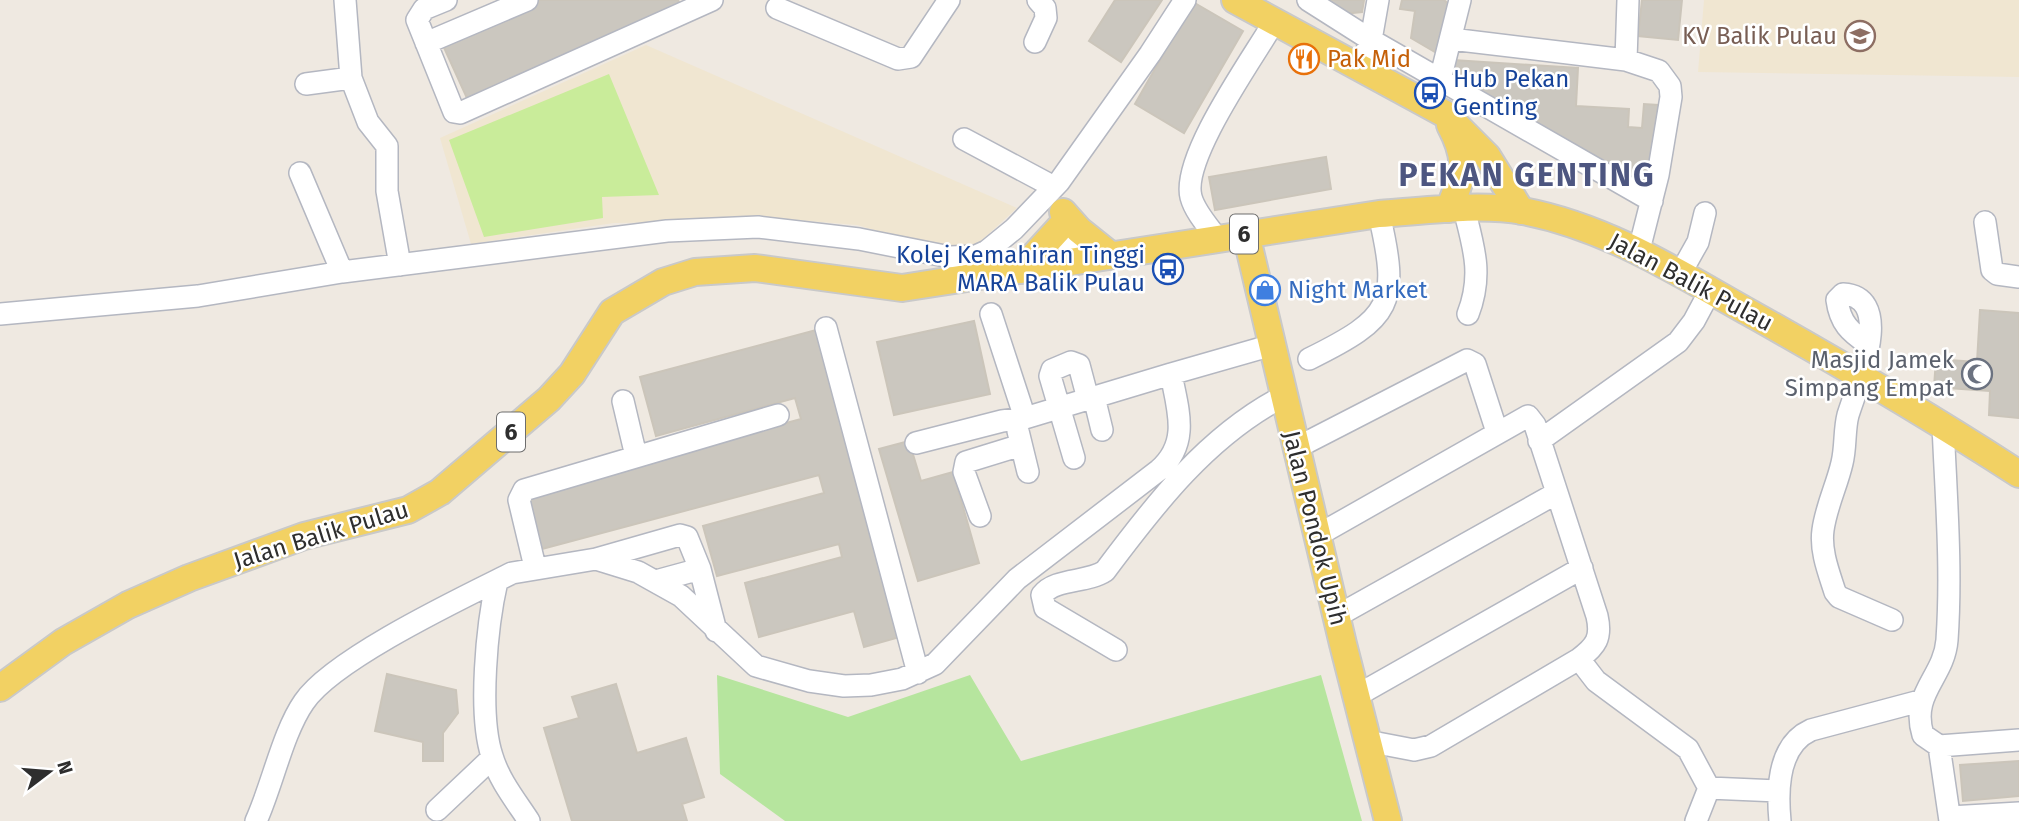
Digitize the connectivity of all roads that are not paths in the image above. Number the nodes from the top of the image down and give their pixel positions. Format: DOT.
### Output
graph roads {
  1 [pos="345,0"];
  2 [pos="446,0"];
  3 [pos="527,0"];
  4 [pos="712,0"];
  5 [pos="949,0"];
  6 [pos="1038,0"];
  7 [pos="1185,0"];
  8 [pos="1235,0"];
  9 [pos="1308,0"];
  10 [pos="1378,0"];
  11 [pos="1460,0"];
  12 [pos="1628,0"];
  13 [pos="687,6"];
  14 [pos="777,8"];
  15 [pos="1274,22"];
  16 [pos="1451,38"];
  17 [pos="1371,40"];
  18 [pos="1035,42"];
  19 [pos="426,43"];
  20 [pos="1626,60"];
  21 [pos="1359,69"];
  22 [pos="351,78"];
  23 [pos="1440,79"];
  24 [pos="306,84"];
  25 [pos="1445,114"];
  26 [pos="964,139"];
  27 [pos="300,173"];
  28 [pos="1060,201"];
  29 [pos="1652,201"];
  30 [pos="1457,209"];
  31 [pos="1521,211"];
  32 [pos="1705,213"];
  33 [pos="1379,214"];
  34 [pos="1985,222"];
  35 [pos="1246,234"];
  36 [pos="1217,238"];
  37 [pos="1639,250"];
  38 [pos="1109,254"];
  39 [pos="1070,262"];
  40 [pos="400,264"];
  41 [pos="1021,270"];
  42 [pos="342,272"];
  43 [pos="1680,274"];
  44 [pos="2019,277"];
  45 [pos="1710,290"];
  46 [pos="0,314"];
  47 [pos="991,314"];
  48 [pos="1468,314"];
  49 [pos="826,328"];
  50 [pos="1868,344"];
  51 [pos="1272,345"];
  52 [pos="1309,359"];
  53 [pos="1171,374"];
  54 [pos="1864,377"];
  55 [pos="1284,396"];
  56 [pos="1091,398"];
  57 [pos="623,401"];
  58 [pos="1059,408"];
  59 [pos="778,415"];
  60 [pos="1020,419"];
  61 [pos="1943,425"];
  62 [pos="1102,430"];
  63 [pos="1497,432"];
  64 [pos="1539,441"];
  65 [pos="916,443"];
  66 [pos="1021,445"];
  67 [pos="1296,448"];
  68 [pos="636,456"];
  69 [pos="1074,458"];
  70 [pos="1028,472"];
  71 [pos="2019,474"];
  72 [pos="1555,494"];
  73 [pos="980,516"];
  74 [pos="1318,535"];
  75 [pos="596,559"];
  76 [pos="535,567"];
  77 [pos="1582,568"];
  78 [pos="700,569"];
  79 [pos="497,580"];
  80 [pos="656,581"];
  81 [pos="1337,616"];
  82 [pos="1892,620"];
  83 [pos="716,632"];
  84 [pos="1116,650"];
  85 [pos="1579,659"];
  86 [pos="918,673"];
  87 [pos="0,688"];
  88 [pos="1356,696"];
  89 [pos="1920,701"];
  90 [pos="2019,740"];
  91 [pos="1367,741"];
  92 [pos="1939,746"];
  93 [pos="492,758"];
  94 [pos="1709,788"];
  95 [pos="1778,791"];
  96 [pos="437,810"];
  97 [pos="2019,813"];
  98 [pos="1950,819"];
  99 [pos="256,821"];
  100 [pos="529,821"];
  101 [pos="1388,821"];
  102 [pos="1696,821"];
  103 [pos="1780,821"];
  1 -- 22 [label="street"];
  2 -- 19 [label="street"];
  3 -- 19 [label="street"];
  4 -- 13 [label="street"];
  5 -- 14 [label="street"];
  6 -- 18 [label="street"];
  7 -- 28 [label="street"];
  8 -- 15 [label="main road"];
  9 -- 17 [label="street"];
  10 -- 17 [label="street"];
  11 -- 16 [label="street"];
  12 -- 20 [label="street"];
  13 -- 19 [label="street"];
  15 -- 21 [label="main road"];
  15 -- 36 [label="street"];
  16 -- 20 [label="street"];
  16 -- 23 [label="street"];
  17 -- 21 [label="street"];
  17 -- 23 [label="street"];
  20 -- 29 [label="street"];
  21 -- 25 [label="main road"];
  22 -- 24 [label="street"];
  22 -- 40 [label="street"];
  23 -- 29 [label="street"];
  25 -- 30 [label="main road"];
  25 -- 31 [label="main road"];
  26 -- 28 [label="street"];
  27 -- 42 [label="street"];
  28 -- 38 [label="main road"];
  28 -- 39 [label="street"];
  28 -- 40 [label="street"];
  28 -- 41 [label="main road"];
  29 -- 37 [label="street"];
  30 -- 31 [label="main road, Jalan Balik Pulau / 6"];
  30 -- 33 [label="main road, Jalan Balik Pulau / 6"];
  30 -- 48 [label="street"];
  31 -- 37 [label="main road, Jalan Balik Pulau / 6"];
  32 -- 43 [label="street"];
  33 -- 35 [label="main road, Jalan Balik Pulau / 6"];
  33 -- 52 [label="street"];
  34 -- 44 [label="street"];
  35 -- 36 [label="main road, Jalan Balik Pulau / 6"];
  35 -- 51 [label="main road, Jalan Pondok Upih"];
  36 -- 38 [label="main road, Jalan Balik Pulau / 6"];
  37 -- 43 [label="main road, Jalan Balik Pulau / 6"];
  38 -- 39 [label="main road, Jalan Balik Pulau / 6"];
  39 -- 41 [label="main road, Jalan Balik Pulau / 6"];
  40 -- 42 [label="street"];
  41 -- 87 [label="main road, Jalan Balik Pulau / 6"];
  42 -- 46 [label="street"];
  43 -- 45 [label="main road, Jalan Balik Pulau / 6"];
  45 -- 54 [label="main road, Jalan Balik Pulau / 6"];
  45 -- 64 [label="street"];
  47 -- 60 [label="street"];
  49 -- 86 [label="street"];
  50 -- 54 [label="street"];
  51 -- 53 [label="street"];
  51 -- 55 [label="main road, Jalan Pondok Upih"];
  53 -- 56 [label="street"];
  53 -- 86 [label="street"];
  54 -- 61 [label="main road, Jalan Balik Pulau / 6"];
  54 -- 82 [label="street"];
  55 -- 67 [label="main road, Jalan Pondok Upih"];
  55 -- 84 [label="street"];
  56 -- 58 [label="street"];
  56 -- 58 [label="street"];
  56 -- 62 [label="street"];
  57 -- 68 [label="street"];
  58 -- 60 [label="street"];
  58 -- 69 [label="street"];
  59 -- 68 [label="street"];
  60 -- 65 [label="street"];
  60 -- 66 [label="street"];
  61 -- 71 [label="main road, Jalan Balik Pulau / 6"];
  61 -- 89 [label="street"];
  63 -- 64 [label="street"];
  63 -- 67 [label="street"];
  63 -- 74 [label="street"];
  64 -- 72 [label="street"];
  66 -- 70 [label="street"];
  66 -- 73 [label="street"];
  67 -- 74 [label="main road, Jalan Pondok Upih"];
  68 -- 76 [label="street"];
  72 -- 77 [label="street"];
  72 -- 81 [label="street"];
  74 -- 81 [label="main road, Jalan Pondok Upih"];
  75 -- 76 [label="street"];
  75 -- 78 [label="street"];
  75 -- 80 [label="street"];
  76 -- 79 [label="street"];
  77 -- 85 [label="street"];
  77 -- 88 [label="street"];
  78 -- 80 [label="street"];
  78 -- 83 [label="street"];
  79 -- 93 [label="street"];
  79 -- 99 [label="street"];
  80 -- 83 [label="street"];
  81 -- 88 [label="main road, Jalan Pondok Upih"];
  83 -- 86 [label="street"];
  85 -- 91 [label="street"];
  85 -- 94 [label="street"];
  88 -- 91 [label="main road, Jalan Pondok Upih"];
  89 -- 92 [label="street"];
  89 -- 95 [label="street"];
  90 -- 92 [label="street"];
  91 -- 101 [label="main road, Jalan Pondok Upih"];
  92 -- 98 [label="street"];
  93 -- 96 [label="street"];
  93 -- 100 [label="street"];
  94 -- 95 [label="street"];
  94 -- 102 [label="street"];
  95 -- 103 [label="street"];
  97 -- 98 [label="street"];
}
